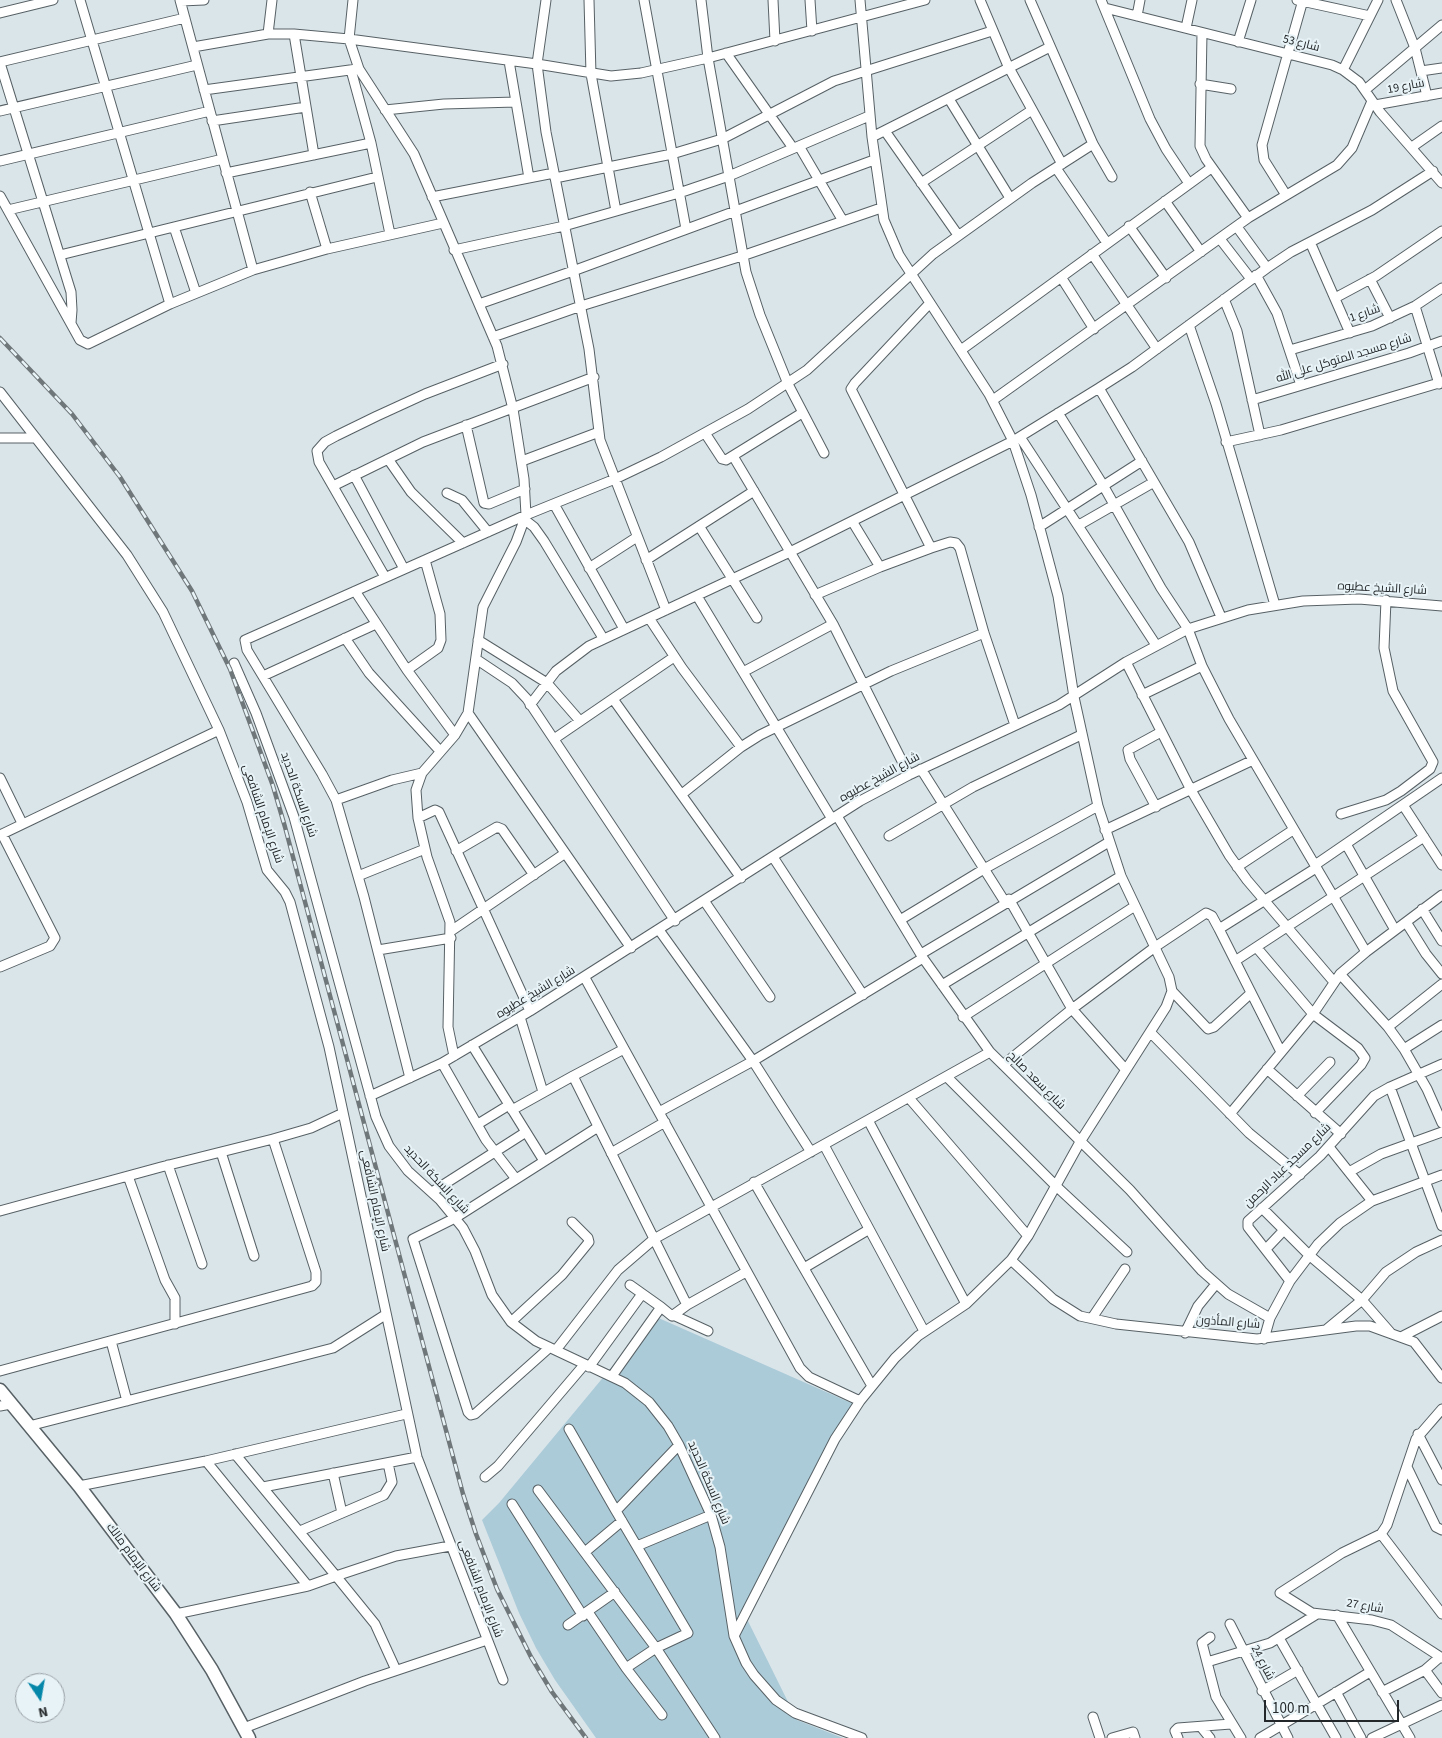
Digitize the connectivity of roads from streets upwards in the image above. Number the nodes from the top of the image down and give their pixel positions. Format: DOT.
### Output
graph roads {
  1 [pos="53,0"];
  2 [pos="80,0"];
  3 [pos="204,0"];
  4 [pos="272,0"];
  5 [pos="353,0"];
  6 [pos="546,0"];
  7 [pos="589,0"];
  8 [pos="644,0"];
  9 [pos="701,0"];
  10 [pos="773,0"];
  11 [pos="810,0"];
  12 [pos="860,0"];
  13 [pos="922,0"];
  14 [pos="980,0"];
  15 [pos="1030,0"];
  16 [pos="1140,0"];
  17 [pos="1192,0"];
  18 [pos="1251,0"];
  19 [pos="1301,0"];
  20 [pos="1378,0"];
  21 [pos="1396,0"];
  22 [pos="181,1"];
  23 [pos="1103,4"];
  24 [pos="0,12"];
  25 [pos="1137,16"];
  26 [pos="1370,16"];
  27 [pos="185,18"];
  28 [pos="860,18"];
  29 [pos="1442,25"];
  30 [pos="1186,28"];
  31 [pos="812,31"];
  32 [pos="992,31"];
  33 [pos="1202,33"];
  34 [pos="268,34"];
  35 [pos="294,34"];
  36 [pos="349,39"];
  37 [pos="92,40"];
  38 [pos="775,41"];
  39 [pos="1238,42"];
  40 [pos="193,47"];
  41 [pos="1050,47"];
  42 [pos="1415,48"];
  43 [pos="726,54"];
  44 [pos="1288,54"];
  45 [pos="708,58"];
  46 [pos="509,61"];
  47 [pos="0,62"];
  48 [pos="537,64"];
  49 [pos="197,65"];
  50 [pos="1008,66"];
  51 [pos="1442,68"];
  52 [pos="355,69"];
  53 [pos="657,70"];
  54 [pos="865,70"];
  55 [pos="1343,70"];
  56 [pos="1421,71"];
  57 [pos="591,74"];
  58 [pos="302,75"];
  59 [pos="1200,84"];
  60 [pos="106,86"];
  61 [pos="1231,88"];
  62 [pos="204,90"];
  63 [pos="1365,90"];
  64 [pos="1442,93"];
  65 [pos="1427,96"];
  66 [pos="949,99"];
  67 [pos="516,102"];
  68 [pos="1374,103"];
  69 [pos="306,107"];
  70 [pos="13,108"];
  71 [pos="385,110"];
  72 [pos="1032,110"];
  73 [pos="0,111"];
  74 [pos="210,112"];
  75 [pos="769,114"];
  76 [pos="870,116"];
  77 [pos="212,121"];
  78 [pos="1442,126"];
  79 [pos="885,131"];
  80 [pos="120,133"];
  81 [pos="872,137"];
  82 [pos="722,139"];
  83 [pos="371,143"];
  84 [pos="1093,144"];
  85 [pos="978,146"];
  86 [pos="796,147"];
  87 [pos="1412,147"];
  88 [pos="672,154"];
  89 [pos="28,155"];
  90 [pos="314,155"];
  91 [pos="222,159"];
  92 [pos="874,160"];
  93 [pos="0,161"];
  94 [pos="1059,166"];
  95 [pos="608,168"];
  96 [pos="1212,168"];
  97 [pos="1433,171"];
  98 [pos="226,173"];
  99 [pos="555,176"];
  100 [pos="729,176"];
  101 [pos="377,177"];
  102 [pos="1112,177"];
  103 [pos="529,178"];
  104 [pos="134,180"];
  105 [pos="819,180"];
  106 [pos="1188,182"];
  107 [pos="922,183"];
  108 [pos="1442,183"];
  109 [pos="310,192"];
  110 [pos="679,192"];
  111 [pos="1286,195"];
  112 [pos="0,196"];
  113 [pos="432,197"];
  114 [pos="1010,198"];
  115 [pos="1165,201"];
  116 [pos="44,202"];
  117 [pos="881,208"];
  118 [pos="8,210"];
  119 [pos="236,210"];
  120 [pos="616,211"];
  121 [pos="735,212"];
  122 [pos="1248,218"];
  123 [pos="843,221"];
  124 [pos="443,223"];
  125 [pos="564,226"];
  126 [pos="1128,226"];
  127 [pos="174,227"];
  128 [pos="1236,227"];
  129 [pos="686,229"];
  130 [pos="1442,231"];
  131 [pos="150,234"];
  132 [pos="390,234"];
  133 [pos="958,235"];
  134 [pos="1220,239"];
  135 [pos="1310,242"];
  136 [pos="1107,243"];
  137 [pos="327,249"];
  138 [pos="454,250"];
  139 [pos="1201,252"];
  140 [pos="1092,254"];
  141 [pos="60,255"];
  142 [pos="742,256"];
  143 [pos="1267,268"];
  144 [pos="253,270"];
  145 [pos="574,271"];
  146 [pos="910,273"];
  147 [pos="1061,277"];
  148 [pos="1254,277"];
  149 [pos="1166,278"];
  150 [pos="1370,279"];
  151 [pos="1442,288"];
  152 [pos="196,293"];
  153 [pos="1335,298"];
  154 [pos="1224,299"];
  155 [pos="930,303"];
  156 [pos="170,304"];
  157 [pos="479,304"];
  158 [pos="581,306"];
  159 [pos="1127,306"];
  160 [pos="1415,306"];
  161 [pos="1390,318"];
  162 [pos="70,323"];
  163 [pos="1189,325"];
  164 [pos="1094,329"];
  165 [pos="1350,333"];
  166 [pos="493,337"];
  167 [pos="1442,341"];
  168 [pos="1428,346"];
  169 [pos="1157,349"];
  170 [pos="961,350"];
  171 [pos="1290,350"];
  172 [pos="503,364"];
  173 [pos="594,377"];
  174 [pos="1440,383"];
  175 [pos="788,384"];
  176 [pos="1301,385"];
  177 [pos="1099,388"];
  178 [pos="0,392"];
  179 [pos="993,400"];
  180 [pos="1252,400"];
  181 [pos="513,408"];
  182 [pos="802,413"];
  183 [pos="1058,413"];
  184 [pos="466,425"];
  185 [pos="599,432"];
  186 [pos="705,433"];
  187 [pos="1260,435"];
  188 [pos="0,438"];
  189 [pos="36,438"];
  190 [pos="1016,439"];
  191 [pos="1226,442"];
  192 [pos="824,453"];
  193 [pos="733,456"];
  194 [pos="388,459"];
  195 [pos="522,461"];
  196 [pos="1142,461"];
  197 [pos="354,475"];
  198 [pos="615,480"];
  199 [pos="1154,482"];
  200 [pos="1104,485"];
  201 [pos="333,486"];
  202 [pos="525,489"];
  203 [pos="754,491"];
  204 [pos="447,493"];
  205 [pos="906,494"];
  206 [pos="554,504"];
  207 [pos="1115,504"];
  208 [pos="1068,508"];
  209 [pos="525,518"];
  210 [pos="852,521"];
  211 [pos="1079,525"];
  212 [pos="699,526"];
  213 [pos="1039,527"];
  214 [pos="488,532"];
  215 [pos="637,537"];
  216 [pos="463,543"];
  217 [pos="931,548"];
  218 [pos="790,552"];
  219 [pos="425,560"];
  220 [pos="646,560"];
  221 [pos="880,567"];
  222 [pos="589,568"];
  223 [pos="404,569"];
  224 [pos="385,577"];
  225 [pos="734,578"];
  226 [pos="354,591"];
  227 [pos="815,595"];
  228 [pos="697,596"];
  229 [pos="1386,600"];
  230 [pos="1275,605"];
  231 [pos="1442,606"];
  232 [pos="666,610"];
  233 [pos="1221,617"];
  234 [pos="649,618"];
  235 [pos="757,618"];
  236 [pos="376,624"];
  237 [pos="832,624"];
  238 [pos="624,629"];
  239 [pos="1188,629"];
  240 [pos="984,633"];
  241 [pos="345,638"];
  242 [pos="603,638"];
  243 [pos="478,640"];
  244 [pos="1156,645"];
  245 [pos="674,657"];
  246 [pos="476,659"];
  247 [pos="1126,662"];
  248 [pos="234,663"];
  249 [pos="1202,666"];
  250 [pos="407,670"];
  251 [pos="743,672"];
  252 [pos="263,676"];
  253 [pos="546,683"];
  254 [pos="863,684"];
  255 [pos="1142,695"];
  256 [pos="1074,697"];
  257 [pos="613,699"];
  258 [pos="530,705"];
  259 [pos="468,713"];
  260 [pos="580,722"];
  261 [pos="1015,725"];
  262 [pos="776,728"];
  263 [pos="219,730"];
  264 [pos="1161,732"];
  265 [pos="455,735"];
  266 [pos="1082,735"];
  267 [pos="554,739"];
  268 [pos="742,746"];
  269 [pos="440,751"];
  270 [pos="1251,761"];
  271 [pos="921,769"];
  272 [pos="422,773"];
  273 [pos="909,775"];
  274 [pos="0,778"];
  275 [pos="1442,778"];
  276 [pos="1191,790"];
  277 [pos="682,794"];
  278 [pos="336,800"];
  279 [pos="943,804"];
  280 [pos="1403,805"];
  281 [pos="1098,806"];
  282 [pos="1156,807"];
  283 [pos="1341,814"];
  284 [pos="418,818"];
  285 [pos="835,818"];
  286 [pos="22,823"];
  287 [pos="1106,830"];
  288 [pos="1293,830"];
  289 [pos="1,834"];
  290 [pos="889,836"];
  291 [pos="1424,837"];
  292 [pos="1109,842"];
  293 [pos="1346,844"];
  294 [pos="425,849"];
  295 [pos="456,851"];
  296 [pos="564,854"];
  297 [pos="773,858"];
  298 [pos="1442,865"];
  299 [pos="1237,867"];
  300 [pos="1315,867"];
  301 [pos="984,869"];
  302 [pos="534,875"];
  303 [pos="358,876"];
  304 [pos="1121,876"];
  305 [pos="1365,876"];
  306 [pos="741,878"];
  307 [pos="1442,895"];
  308 [pos="1333,897"];
  309 [pos="1007,900"];
  310 [pos="705,902"];
  311 [pos="1265,902"];
  312 [pos="1135,906"];
  313 [pos="1422,909"];
  314 [pos="483,910"];
  315 [pos="900,920"];
  316 [pos="675,921"];
  317 [pos="1406,922"];
  318 [pos="1288,927"];
  319 [pos="1220,929"];
  320 [pos="659,930"];
  321 [pos="1395,930"];
  322 [pos="1028,932"];
  323 [pos="451,934"];
  324 [pos="1442,941"];
  325 [pos="1155,947"];
  326 [pos="631,948"];
  327 [pos="1257,948"];
  328 [pos="378,950"];
  329 [pos="1366,952"];
  330 [pos="922,956"];
  331 [pos="1235,961"];
  332 [pos="1045,964"];
  333 [pos="0,967"];
  334 [pos="1340,974"];
  335 [pos="1442,974"];
  336 [pos="586,978"];
  337 [pos="1334,982"];
  338 [pos="1442,984"];
  339 [pos="942,985"];
  340 [pos="1172,991"];
  341 [pos="1250,994"];
  342 [pos="863,995"];
  343 [pos="770,997"];
  344 [pos="1072,1009"];
  345 [pos="530,1011"];
  346 [pos="1313,1014"];
  347 [pos="520,1017"];
  348 [pos="963,1017"];
  349 [pos="1442,1025"];
  350 [pos="1388,1027"];
  351 [pos="1151,1033"];
  352 [pos="472,1045"];
  353 [pos="624,1049"];
  354 [pos="1404,1049"];
  355 [pos="990,1052"];
  356 [pos="1281,1052"];
  357 [pos="454,1056"];
  358 [pos="754,1061"];
  359 [pos="442,1062"];
  360 [pos="1330,1062"];
  361 [pos="1442,1064"];
  362 [pos="1002,1065"];
  363 [pos="1267,1069"];
  364 [pos="1126,1070"];
  365 [pos="1419,1073"];
  366 [pos="573,1076"];
  367 [pos="948,1076"];
  368 [pos="410,1078"];
  369 [pos="1390,1086"];
  370 [pos="543,1092"];
  371 [pos="370,1096"];
  372 [pos="1297,1096"];
  373 [pos="909,1098"];
  374 [pos="511,1108"];
  375 [pos="659,1112"];
  376 [pos="343,1113"];
  377 [pos="1315,1113"];
  378 [pos="1230,1114"];
  379 [pos="868,1120"];
  380 [pos="665,1122"];
  381 [pos="1442,1123"];
  382 [pos="478,1124"];
  383 [pos="598,1128"];
  384 [pos="526,1132"];
  385 [pos="1442,1132"];
  386 [pos="1341,1134"];
  387 [pos="273,1139"];
  388 [pos="1080,1142"];
  389 [pos="1411,1143"];
  390 [pos="824,1145"];
  391 [pos="1329,1146"];
  392 [pos="495,1151"];
  393 [pos="221,1152"];
  394 [pos="811,1152"];
  395 [pos="611,1153"];
  396 [pos="544,1161"];
  397 [pos="168,1165"];
  398 [pos="1349,1172"];
  399 [pos="1300,1175"];
  400 [pos="128,1176"];
  401 [pos="1442,1176"];
  402 [pos="516,1179"];
  403 [pos="1425,1181"];
  404 [pos="754,1182"];
  405 [pos="1056,1186"];
  406 [pos="432,1192"];
  407 [pos="1372,1202"];
  408 [pos="710,1206"];
  409 [pos="1262,1208"];
  410 [pos="0,1212"];
  411 [pos="455,1218"];
  412 [pos="572,1222"];
  413 [pos="1442,1226"];
  414 [pos="868,1230"];
  415 [pos="1284,1230"];
  416 [pos="1028,1236"];
  417 [pos="654,1239"];
  418 [pos="1442,1240"];
  419 [pos="1266,1249"];
  420 [pos="1127,1252"];
  421 [pos="1309,1255"];
  422 [pos="254,1256"];
  423 [pos="1012,1260"];
  424 [pos="202,1264"];
  425 [pos="804,1268"];
  426 [pos="1125,1269"];
  427 [pos="746,1272"];
  428 [pos="1290,1281"];
  429 [pos="1216,1284"];
  430 [pos="630,1286"];
  431 [pos="642,1294"];
  432 [pos="1362,1300"];
  433 [pos="687,1304"];
  434 [pos="966,1304"];
  435 [pos="661,1307"];
  436 [pos="673,1315"];
  437 [pos="385,1316"];
  438 [pos="1442,1316"];
  439 [pos="1092,1318"];
  440 [pos="1270,1318"];
  441 [pos="511,1322"];
  442 [pos="175,1324"];
  443 [pos="1326,1330"];
  444 [pos="708,1331"];
  445 [pos="924,1331"];
  446 [pos="1390,1332"];
  447 [pos="1185,1333"];
  448 [pos="1403,1336"];
  449 [pos="1264,1339"];
  450 [pos="111,1341"];
  451 [pos="552,1349"];
  452 [pos="586,1366"];
  453 [pos="0,1371"];
  454 [pos="612,1376"];
  455 [pos="1442,1378"];
  456 [pos="872,1386"];
  457 [pos="0,1390"];
  458 [pos="127,1401"];
  459 [pos="860,1401"];
  460 [pos="6,1405"];
  461 [pos="1442,1409"];
  462 [pos="406,1414"];
  463 [pos="30,1426"];
  464 [pos="569,1429"];
  465 [pos="1418,1434"];
  466 [pos="679,1445"];
  467 [pos="235,1454"];
  468 [pos="417,1457"];
  469 [pos="206,1461"];
  470 [pos="388,1463"];
  471 [pos="1407,1467"];
  472 [pos="333,1474"];
  473 [pos="485,1477"];
  474 [pos="1442,1480"];
  475 [pos="79,1486"];
  476 [pos="264,1487"];
  477 [pos="538,1490"];
  478 [pos="512,1504"];
  479 [pos="616,1511"];
  480 [pos="342,1513"];
  481 [pos="711,1515"];
  482 [pos="622,1521"];
  483 [pos="1442,1530"];
  484 [pos="300,1531"];
  485 [pos="1381,1534"];
  486 [pos="450,1546"];
  487 [pos="637,1546"];
  488 [pos="585,1552"];
  489 [pos="336,1576"];
  490 [pos="308,1586"];
  491 [pos="615,1592"];
  492 [pos="176,1614"];
  493 [pos="586,1614"];
  494 [pos="1317,1614"];
  495 [pos="1442,1614"];
  496 [pos="1337,1615"];
  497 [pos="1230,1624"];
  498 [pos="568,1625"];
  499 [pos="734,1636"];
  500 [pos="1210,1637"];
  501 [pos="1279,1638"];
  502 [pos="487,1640"];
  503 [pos="656,1648"];
  504 [pos="1243,1653"];
  505 [pos="1441,1658"];
  506 [pos="1207,1662"];
  507 [pos="626,1668"];
  508 [pos="396,1670"];
  509 [pos="1298,1670"];
  510 [pos="1425,1670"];
  511 [pos="1370,1672"];
  512 [pos="503,1680"];
  513 [pos="1262,1691"];
  514 [pos="1336,1692"];
  515 [pos="1382,1692"];
  516 [pos="1442,1693"];
  517 [pos="1317,1703"];
  518 [pos="1442,1704"];
  519 [pos="662,1715"];
  520 [pos="1092,1717"];
  521 [pos="1231,1724"];
  522 [pos="1401,1724"];
  523 [pos="1281,1725"];
  524 [pos="1201,1727"];
  525 [pos="247,1733"];
  526 [pos="1177,1735"];
  527 [pos="715,1738"];
  528 [pos="862,1738"];
  529 [pos="1100,1738"];
  530 [pos="1112,1738"];
  531 [pos="1136,1738"];
  532 [pos="1210,1738"];
  533 [pos="1241,1738"];
  534 [pos="1260,1738"];
  535 [pos="1288,1738"];
  536 [pos="1336,1738"];
  537 [pos="1361,1738"];
  538 [pos="1372,1738"];
  539 [pos="1410,1738"];
  1 -- 24 [label="street"];
  2 -- 37 [label="street"];
  3 -- 22 [label="street"];
  4 -- 34 [label="street"];
  5 -- 36 [label="street"];
  6 -- 48 [label="street"];
  7 -- 57 [label="street"];
  8 -- 53 [label="street"];
  9 -- 45 [label="street"];
  10 -- 38 [label="street"];
  11 -- 31 [label="street"];
  12 -- 28 [label="street"];
  13 -- 28 [label="street"];
  14 -- 32 [label="street"];
  15 -- 41 [label="street"];
  16 -- 25 [label="street"];
  17 -- 30 [label="street"];
  18 -- 39 [label="street"];
  19 -- 26 [label="street"];
  19 -- 44 [label="street"];
  20 -- 26 [label="street"];
  21 -- 42 [label="street"];
  22 -- 27 [label="street"];
  23 -- 25 [label="street, شارع 53"];
  23 -- 106 [label="street"];
  25 -- 30 [label="street, شارع 53"];
  26 -- 55 [label="street"];
  27 -- 37 [label="street"];
  27 -- 40 [label="street"];
  28 -- 31 [label="street"];
  28 -- 54 [label="street"];
  29 -- 42 [label="street"];
  30 -- 33 [label="street, شارع 53"];
  31 -- 38 [label="street"];
  32 -- 50 [label="street"];
  32 -- 54 [label="street"];
  33 -- 39 [label="street, شارع 53"];
  33 -- 59 [label="street"];
  34 -- 35 [label="street"];
  34 -- 40 [label="street"];
  35 -- 36 [label="street"];
  35 -- 58 [label="street"];
  36 -- 46 [label="street"];
  36 -- 52 [label="street"];
  37 -- 47 [label="street"];
  37 -- 60 [label="street"];
  38 -- 43 [label="street"];
  39 -- 44 [label="street, شارع 53"];
  40 -- 49 [label="street"];
  41 -- 50 [label="street"];
  41 -- 84 [label="street"];
  42 -- 56 [label="street"];
  42 -- 63 [label="street"];
  43 -- 45 [label="street"];
  43 -- 75 [label="street"];
  44 -- 55 [label="street, شارع 53"];
  44 -- 111 [label="street"];
  45 -- 53 [label="street"];
  45 -- 82 [label="street"];
  46 -- 48 [label="street"];
  46 -- 67 [label="street"];
  47 -- 70 [label="street"];
  48 -- 57 [label="street"];
  48 -- 99 [label="street"];
  49 -- 60 [label="street"];
  49 -- 62 [label="street"];
  50 -- 66 [label="street"];
  50 -- 72 [label="street"];
  51 -- 56 [label="street"];
  52 -- 58 [label="street"];
  52 -- 71 [label="street"];
  52 -- 83 [label="street"];
  53 -- 57 [label="street"];
  53 -- 88 [label="street"];
  54 -- 75 [label="street"];
  54 -- 76 [label="street"];
  55 -- 63 [label="street, شارع 53"];
  56 -- 65 [label="street"];
  57 -- 95 [label="street"];
  58 -- 62 [label="street"];
  58 -- 69 [label="street"];
  59 -- 61 [label="street"];
  59 -- 96 [label="street"];
  60 -- 70 [label="street"];
  60 -- 80 [label="street"];
  62 -- 74 [label="street"];
  63 -- 68 [label="street, شارع 53"];
  64 -- 65 [label="street, شارع 19"];
  65 -- 68 [label="street, شارع 19"];
  66 -- 79 [label="street"];
  66 -- 85 [label="street"];
  67 -- 71 [label="street"];
  67 -- 103 [label="street"];
  68 -- 87 [label="street, شارع 53"];
  68 -- 111 [label="street"];
  69 -- 77 [label="street"];
  69 -- 90 [label="street"];
  70 -- 73 [label="street"];
  70 -- 89 [label="street"];
  71 -- 113 [label="street"];
  72 -- 85 [label="street"];
  72 -- 94 [label="street"];
  74 -- 77 [label="street"];
  74 -- 80 [label="street"];
  75 -- 82 [label="street"];
  75 -- 86 [label="street"];
  76 -- 81 [label="street"];
  76 -- 86 [label="street"];
  77 -- 91 [label="street"];
  78 -- 87 [label="street"];
  79 -- 81 [label="street"];
  79 -- 107 [label="street"];
  80 -- 89 [label="street"];
  80 -- 104 [label="street"];
  81 -- 92 [label="street"];
  82 -- 88 [label="street"];
  82 -- 100 [label="street"];
  83 -- 90 [label="street"];
  83 -- 101 [label="street"];
  84 -- 94 [label="street"];
  84 -- 102 [label="street"];
  85 -- 107 [label="street"];
  85 -- 114 [label="street"];
  86 -- 100 [label="street"];
  86 -- 105 [label="street"];
  87 -- 97 [label="street, شارع 53"];
  88 -- 95 [label="street"];
  88 -- 110 [label="street"];
  89 -- 93 [label="street"];
  89 -- 116 [label="street"];
  90 -- 98 [label="street"];
  91 -- 98 [label="street"];
  91 -- 104 [label="street"];
  92 -- 105 [label="street"];
  92 -- 117 [label="street"];
  94 -- 114 [label="street"];
  94 -- 136 [label="street"];
  95 -- 99 [label="street"];
  95 -- 120 [label="street"];
  96 -- 106 [label="street"];
  96 -- 122 [label="street"];
  97 -- 108 [label="street, شارع 53"];
  97 -- 135 [label="street"];
  98 -- 119 [label="street"];
  99 -- 103 [label="street"];
  99 -- 125 [label="street"];
  100 -- 110 [label="street"];
  100 -- 121 [label="street"];
  101 -- 109 [label="street"];
  101 -- 132 [label="street"];
  103 -- 113 [label="street"];
  104 -- 116 [label="street"];
  104 -- 131 [label="street"];
  105 -- 121 [label="street"];
  105 -- 123 [label="street"];
  106 -- 115 [label="street"];
  107 -- 133 [label="street"];
  109 -- 119 [label="street"];
  109 -- 137 [label="street"];
  110 -- 120 [label="street"];
  110 -- 129 [label="street"];
  111 -- 122 [label="street"];
  112 -- 118 [label="street"];
  113 -- 124 [label="street"];
  114 -- 133 [label="street"];
  115 -- 126 [label="street"];
  115 -- 139 [label="street"];
  116 -- 118 [label="street"];
  116 -- 141 [label="street"];
  117 -- 123 [label="street"];
  117 -- 146 [label="street"];
  118 -- 162 [label="street"];
  119 -- 127 [label="street"];
  119 -- 144 [label="street"];
  120 -- 125 [label="street"];
  121 -- 129 [label="street"];
  121 -- 142 [label="street"];
  122 -- 128 [label="street"];
  123 -- 142 [label="street"];
  124 -- 132 [label="street"];
  124 -- 138 [label="street"];
  125 -- 138 [label="street"];
  125 -- 145 [label="street"];
  126 -- 136 [label="street"];
  126 -- 149 [label="street"];
  127 -- 131 [label="street"];
  127 -- 152 [label="street"];
  128 -- 134 [label="street"];
  128 -- 143 [label="street"];
  129 -- 145 [label="street"];
  130 -- 150 [label="street"];
  131 -- 141 [label="street"];
  131 -- 156 [label="street"];
  132 -- 137 [label="street"];
  133 -- 146 [label="street"];
  134 -- 139 [label="street"];
  134 -- 148 [label="street"];
  135 -- 143 [label="street"];
  135 -- 153 [label="street"];
  136 -- 140 [label="street"];
  137 -- 144 [label="street"];
  138 -- 157 [label="street"];
  139 -- 149 [label="street"];
  140 -- 147 [label="street"];
  140 -- 159 [label="street"];
  141 -- 162 [label="street"];
  142 -- 158 [label="street"];
  142 -- 175 [label="street"];
  143 -- 148 [label="street"];
  144 -- 152 [label="street"];
  145 -- 157 [label="street"];
  145 -- 158 [label="street"];
  146 -- 155 [label="street"];
  146 -- 175 [label="street"];
  147 -- 164 [label="street"];
  147 -- 170 [label="street"];
  148 -- 154 [label="street"];
  148 -- 171 [label="street"];
  149 -- 159 [label="street"];
  150 -- 153 [label="street"];
  150 -- 161 [label="street"];
  151 -- 160 [label="street, شارع 1"];
  152 -- 156 [label="street"];
  153 -- 165 [label="street"];
  154 -- 163 [label="street"];
  154 -- 180 [label="street"];
  155 -- 170 [label="street"];
  155 -- 205 [label="street"];
  156 -- 162 [label="street"];
  157 -- 166 [label="street"];
  158 -- 166 [label="street"];
  158 -- 173 [label="street"];
  159 -- 164 [label="street"];
  159 -- 169 [label="street"];
  160 -- 161 [label="street, شارع 1"];
  160 -- 168 [label="street"];
  161 -- 165 [label="street, شارع 1"];
  163 -- 169 [label="street"];
  163 -- 191 [label="street"];
  164 -- 179 [label="street"];
  165 -- 171 [label="street, شارع 1"];
  166 -- 172 [label="street"];
  167 -- 168 [label="street, شارع مسجد المتوكل على الله"];
  168 -- 174 [label="street"];
  168 -- 176 [label="street, شارع مسجد المتوكل على الله"];
  169 -- 177 [label="street"];
  170 -- 179 [label="street"];
  171 -- 176 [label="street"];
  172 -- 181 [label="street"];
  172 -- 201 [label="street"];
  173 -- 181 [label="street"];
  173 -- 185 [label="street"];
  174 -- 187 [label="street"];
  175 -- 182 [label="street"];
  175 -- 186 [label="street"];
  176 -- 180 [label="street, شارع مسجد المتوكل على الله"];
  177 -- 183 [label="street"];
  177 -- 196 [label="street"];
  178 -- 189 [label="street, شارع الإمام الشافعى"];
  179 -- 190 [label="street"];
  180 -- 187 [label="street"];
  181 -- 184 [label="street"];
  181 -- 195 [label="street"];
  182 -- 192 [label="street"];
  182 -- 193 [label="street"];
  183 -- 190 [label="street"];
  183 -- 200 [label="street"];
  184 -- 194 [label="street"];
  184 -- 202 [label="street"];
  185 -- 195 [label="street"];
  185 -- 198 [label="street"];
  186 -- 193 [label="street"];
  186 -- 198 [label="street"];
  187 -- 191 [label="street"];
  188 -- 189 [label="street"];
  189 -- 263 [label="street, شارع الإمام الشافعى"];
  190 -- 205 [label="street"];
  190 -- 208 [label="street"];
  190 -- 213 [label="street"];
  191 -- 230 [label="street"];
  193 -- 203 [label="street"];
  194 -- 197 [label="street"];
  194 -- 216 [label="street"];
  195 -- 202 [label="street"];
  196 -- 199 [label="street"];
  196 -- 200 [label="street"];
  197 -- 201 [label="street"];
  197 -- 223 [label="street"];
  198 -- 206 [label="street"];
  198 -- 215 [label="street"];
  199 -- 207 [label="street"];
  199 -- 233 [label="street"];
  200 -- 207 [label="street"];
  200 -- 208 [label="street"];
  201 -- 224 [label="street"];
  202 -- 209 [label="street"];
  203 -- 212 [label="street"];
  203 -- 218 [label="street"];
  204 -- 214 [label="street"];
  205 -- 210 [label="street"];
  205 -- 217 [label="street"];
  206 -- 209 [label="street"];
  206 -- 222 [label="street"];
  207 -- 211 [label="street"];
  207 -- 239 [label="street"];
  208 -- 211 [label="street"];
  208 -- 213 [label="street"];
  209 -- 214 [label="street"];
  209 -- 242 [label="street"];
  209 -- 243 [label="street"];
  210 -- 218 [label="street"];
  210 -- 221 [label="street"];
  211 -- 244 [label="street"];
  212 -- 220 [label="street"];
  212 -- 225 [label="street"];
  213 -- 256 [label="street"];
  214 -- 216 [label="street"];
  215 -- 220 [label="street"];
  215 -- 222 [label="street"];
  216 -- 219 [label="street"];
  217 -- 221 [label="street"];
  217 -- 240 [label="street"];
  218 -- 225 [label="street"];
  218 -- 227 [label="street"];
  219 -- 223 [label="street"];
  219 -- 250 [label="street"];
  220 -- 232 [label="street"];
  221 -- 227 [label="street"];
  222 -- 238 [label="street"];
  223 -- 224 [label="street"];
  224 -- 226 [label="street"];
  225 -- 228 [label="street"];
  225 -- 235 [label="street"];
  226 -- 236 [label="street"];
  226 -- 252 [label="street"];
  227 -- 237 [label="street"];
  228 -- 232 [label="street"];
  228 -- 251 [label="street, شارع سعد صالح"];
  229 -- 230 [label="street, شارع الشيخ عطيوه"];
  229 -- 231 [label="street, شارع الشيخ عطيوه"];
  229 -- 283 [label="street"];
  230 -- 233 [label="street, شارع الشيخ عطيوه"];
  232 -- 234 [label="street"];
  233 -- 239 [label="street, شارع الشيخ عطيوه"];
  234 -- 238 [label="street"];
  234 -- 245 [label="street"];
  236 -- 241 [label="street"];
  236 -- 250 [label="street"];
  237 -- 251 [label="street"];
  237 -- 254 [label="street"];
  238 -- 242 [label="street"];
  239 -- 244 [label="street, شارع الشيخ عطيوه"];
  239 -- 249 [label="street"];
  240 -- 254 [label="street"];
  240 -- 261 [label="street"];
  241 -- 252 [label="street"];
  241 -- 269 [label="street"];
  242 -- 253 [label="street"];
  243 -- 246 [label="street"];
  243 -- 253 [label="street"];
  244 -- 247 [label="street, شارع الشيخ عطيوه"];
  245 -- 257 [label="street"];
  245 -- 268 [label="street"];
  246 -- 258 [label="street"];
  246 -- 259 [label="street"];
  247 -- 255 [label="street"];
  247 -- 256 [label="street, شارع الشيخ عطيوه"];
  248 -- 371 [label="street, شارع السكة الحديد"];
  249 -- 255 [label="street"];
  249 -- 270 [label="street"];
  250 -- 265 [label="street"];
  251 -- 262 [label="street, شارع سعد صالح"];
  252 -- 278 [label="street"];
  253 -- 258 [label="street"];
  253 -- 260 [label="street"];
  254 -- 262 [label="street"];
  254 -- 273 [label="street"];
  255 -- 264 [label="street"];
  256 -- 261 [label="street, شارع الشيخ عطيوه"];
  256 -- 266 [label="street"];
  257 -- 260 [label="street"];
  257 -- 277 [label="street"];
  258 -- 267 [label="street"];
  259 -- 265 [label="street"];
  259 -- 296 [label="street"];
  260 -- 267 [label="street"];
  261 -- 271 [label="street, شارع الشيخ عطيوه"];
  262 -- 268 [label="street"];
  262 -- 285 [label="street, شارع سعد صالح"];
  263 -- 286 [label="street"];
  263 -- 376 [label="street, شارع الإمام الشافعى"];
  264 -- 276 [label="street"];
  264 -- 282 [label="street"];
  265 -- 269 [label="street"];
  266 -- 279 [label="street"];
  266 -- 281 [label="street"];
  267 -- 316 [label="street"];
  268 -- 277 [label="street"];
  269 -- 272 [label="street"];
  270 -- 276 [label="street"];
  270 -- 288 [label="street"];
  271 -- 273 [label="street, شارع الشيخ عطيوه"];
  271 -- 279 [label="street"];
  272 -- 278 [label="street"];
  272 -- 284 [label="street"];
  273 -- 285 [label="street, شارع الشيخ عطيوه"];
  274 -- 286 [label="street"];
  275 -- 280 [label="street"];
  276 -- 282 [label="street"];
  276 -- 299 [label="street"];
  277 -- 306 [label="street"];
  278 -- 303 [label="street"];
  279 -- 290 [label="street"];
  279 -- 301 [label="street"];
  280 -- 291 [label="street"];
  280 -- 293 [label="street"];
  281 -- 287 [label="street"];
  281 -- 301 [label="street"];
  282 -- 287 [label="street"];
  284 -- 294 [label="street"];
  284 -- 295 [label="street"];
  285 -- 297 [label="street, شارع الشيخ عطيوه"];
  285 -- 315 [label="street, شارع سعد صالح"];
  286 -- 289 [label="street"];
  287 -- 292 [label="street"];
  288 -- 299 [label="street"];
  288 -- 300 [label="street"];
  289 -- 333 [label="street"];
  291 -- 298 [label="street"];
  291 -- 305 [label="street"];
  292 -- 304 [label="street"];
  292 -- 309 [label="street"];
  293 -- 300 [label="street"];
  293 -- 305 [label="street"];
  294 -- 303 [label="street"];
  294 -- 323 [label="street"];
  295 -- 302 [label="street"];
  295 -- 314 [label="street"];
  296 -- 302 [label="street"];
  296 -- 326 [label="street"];
  297 -- 306 [label="street, شارع الشيخ عطيوه"];
  297 -- 342 [label="street"];
  299 -- 311 [label="street"];
  300 -- 308 [label="street"];
  300 -- 311 [label="street"];
  301 -- 309 [label="street"];
  301 -- 315 [label="street"];
  302 -- 314 [label="street"];
  303 -- 328 [label="street"];
  304 -- 312 [label="street"];
  304 -- 322 [label="street"];
  305 -- 308 [label="street"];
  305 -- 321 [label="street"];
  306 -- 310 [label="street, شارع الشيخ عطيوه"];
  307 -- 313 [label="street"];
  308 -- 318 [label="street"];
  308 -- 329 [label="street"];
  309 -- 322 [label="street"];
  309 -- 330 [label="street"];
  310 -- 316 [label="street, شارع الشيخ عطيوه"];
  310 -- 343 [label="street"];
  311 -- 318 [label="street"];
  311 -- 319 [label="street"];
  312 -- 325 [label="street"];
  312 -- 332 [label="street"];
  313 -- 317 [label="street"];
  313 -- 324 [label="street"];
  314 -- 323 [label="street"];
  314 -- 345 [label="street"];
  315 -- 330 [label="street, شارع سعد صالح"];
  316 -- 320 [label="street, شارع الشيخ عطيوه"];
  317 -- 321 [label="street"];
  317 -- 335 [label="street"];
  318 -- 327 [label="street"];
  318 -- 337 [label="street"];
  319 -- 325 [label="street"];
  319 -- 331 [label="street"];
  320 -- 326 [label="street, شارع الشيخ عطيوه"];
  320 -- 358 [label="street"];
  321 -- 329 [label="street"];
  322 -- 332 [label="street"];
  322 -- 339 [label="street"];
  323 -- 328 [label="street"];
  323 -- 357 [label="street"];
  325 -- 340 [label="street"];
  325 -- 344 [label="street"];
  326 -- 336 [label="street, شارع الشيخ عطيوه"];
  327 -- 331 [label="street"];
  327 -- 346 [label="street"];
  328 -- 368 [label="street"];
  329 -- 334 [label="street"];
  330 -- 339 [label="street, شارع سعد صالح"];
  330 -- 342 [label="street"];
  331 -- 341 [label="street"];
  332 -- 344 [label="street"];
  332 -- 348 [label="street"];
  334 -- 337 [label="street"];
  334 -- 350 [label="street"];
  336 -- 345 [label="street, شارع الشيخ عطيوه"];
  336 -- 353 [label="street"];
  337 -- 346 [label="street"];
  338 -- 350 [label="street"];
  339 -- 348 [label="street, شارع سعد صالح"];
  340 -- 341 [label="street"];
  340 -- 351 [label="street"];
  341 -- 356 [label="street"];
  342 -- 358 [label="street"];
  344 -- 362 [label="street"];
  344 -- 364 [label="street"];
  345 -- 347 [label="street, شارع الشيخ عطيوه"];
  346 -- 356 [label="street"];
  346 -- 377 [label="street"];
  347 -- 352 [label="street, شارع الشيخ عطيوه"];
  347 -- 370 [label="street"];
  348 -- 355 [label="street, شارع سعد صالح"];
  349 -- 354 [label="street"];
  350 -- 354 [label="street"];
  351 -- 364 [label="street"];
  351 -- 378 [label="street"];
  352 -- 357 [label="street, شارع الشيخ عطيوه"];
  352 -- 374 [label="street"];
  353 -- 366 [label="street"];
  353 -- 375 [label="street"];
  354 -- 365 [label="street"];
  355 -- 362 [label="street, شارع سعد صالح"];
  355 -- 367 [label="street"];
  356 -- 363 [label="street"];
  357 -- 359 [label="street, شارع الشيخ عطيوه"];
  358 -- 375 [label="street"];
  358 -- 394 [label="street"];
  359 -- 368 [label="street, شارع الشيخ عطيوه"];
  359 -- 382 [label="street"];
  360 -- 372 [label="street"];
  361 -- 365 [label="street, شارع مسجد عباد الرحمن"];
  362 -- 388 [label="street, شارع سعد صالح"];
  363 -- 372 [label="street"];
  363 -- 378 [label="street"];
  364 -- 388 [label="street"];
  365 -- 369 [label="street, شارع مسجد عباد الرحمن"];
  365 -- 381 [label="street"];
  366 -- 370 [label="street"];
  366 -- 383 [label="street"];
  367 -- 373 [label="street"];
  367 -- 405 [label="street"];
  368 -- 371 [label="street, شارع الشيخ عطيوه"];
  369 -- 386 [label="street, شارع مسجد عباد الرحمن"];
  369 -- 389 [label="street"];
  370 -- 374 [label="street"];
  371 -- 406 [label="street, شارع السكة الحديد"];
  372 -- 377 [label="street"];
  373 -- 379 [label="street"];
  373 -- 416 [label="street"];
  374 -- 382 [label="street"];
  374 -- 384 [label="street"];
  375 -- 380 [label="street"];
  376 -- 387 [label="street"];
  376 -- 437 [label="street, شارع الإمام الشافعى"];
  377 -- 386 [label="street"];
  378 -- 399 [label="street"];
  379 -- 390 [label="street"];
  379 -- 434 [label="street"];
  380 -- 395 [label="street"];
  380 -- 408 [label="street"];
  382 -- 392 [label="street"];
  383 -- 395 [label="street"];
  383 -- 396 [label="street"];
  384 -- 392 [label="street"];
  384 -- 396 [label="street"];
  385 -- 389 [label="street"];
  386 -- 391 [label="street, شارع مسجد عباد الرحمن"];
  387 -- 393 [label="street"];
  387 -- 442 [label="street"];
  388 -- 405 [label="street"];
  388 -- 429 [label="street, شارع سعد صالح"];
  389 -- 398 [label="street"];
  389 -- 403 [label="street"];
  390 -- 394 [label="street"];
  390 -- 414 [label="street"];
  391 -- 398 [label="street"];
  391 -- 399 [label="street, شارع مسجد عباد الرحمن"];
  392 -- 402 [label="street"];
  392 -- 406 [label="street"];
  393 -- 397 [label="street"];
  393 -- 422 [label="street"];
  394 -- 404 [label="street"];
  395 -- 417 [label="street"];
  396 -- 402 [label="street"];
  397 -- 400 [label="street"];
  397 -- 424 [label="street"];
  398 -- 407 [label="street"];
  399 -- 409 [label="street, شارع مسجد عباد الرحمن"];
  400 -- 410 [label="street"];
  400 -- 442 [label="street"];
  401 -- 403 [label="street"];
  402 -- 411 [label="street"];
  403 -- 407 [label="street"];
  403 -- 413 [label="street"];
  404 -- 408 [label="street"];
  404 -- 425 [label="street"];
  405 -- 416 [label="street"];
  405 -- 420 [label="street"];
  406 -- 411 [label="street, شارع السكة الحديد"];
  407 -- 421 [label="street"];
  408 -- 417 [label="street"];
  408 -- 427 [label="street"];
  409 -- 415 [label="street"];
  409 -- 419 [label="street, شارع مسجد عباد الرحمن"];
  411 -- 441 [label="street, شارع السكة الحديد"];
  411 -- 451 [label="street"];
  412 -- 441 [label="street"];
  414 -- 425 [label="street"];
  414 -- 445 [label="street"];
  415 -- 419 [label="street"];
  415 -- 421 [label="street"];
  416 -- 423 [label="street"];
  417 -- 433 [label="street"];
  417 -- 451 [label="street"];
  418 -- 432 [label="street"];
  419 -- 428 [label="street"];
  421 -- 428 [label="street"];
  421 -- 432 [label="street"];
  423 -- 434 [label="street"];
  423 -- 439 [label="street, شارع المأذون"];
  425 -- 456 [label="street"];
  426 -- 439 [label="street"];
  427 -- 433 [label="street"];
  427 -- 459 [label="street"];
  428 -- 440 [label="street"];
  429 -- 440 [label="street, شارع سعد صالح"];
  429 -- 447 [label="street"];
  430 -- 431 [label="street"];
  431 -- 435 [label="street"];
  431 -- 452 [label="street"];
  432 -- 443 [label="street"];
  432 -- 446 [label="street"];
  433 -- 436 [label="street"];
  434 -- 445 [label="street"];
  435 -- 436 [label="street"];
  435 -- 454 [label="street"];
  436 -- 444 [label="street"];
  437 -- 458 [label="street"];
  437 -- 462 [label="street, شارع الإمام الشافعى"];
  438 -- 448 [label="street"];
  439 -- 447 [label="street, شارع المأذون"];
  440 -- 449 [label="street"];
  441 -- 451 [label="street, شارع السكة الحديد"];
  442 -- 450 [label="street"];
  443 -- 446 [label="street, شارع المأذون"];
  443 -- 449 [label="street, شارع المأذون"];
  445 -- 456 [label="street"];
  446 -- 448 [label="street, شارع المأذون"];
  447 -- 449 [label="street, شارع المأذون"];
  448 -- 455 [label="street, شارع المأذون"];
  450 -- 453 [label="street"];
  450 -- 458 [label="street"];
  451 -- 452 [label="street, شارع السكة الحديد"];
  452 -- 454 [label="street, شارع السكة الحديد"];
  452 -- 473 [label="street"];
  454 -- 466 [label="street, شارع السكة الحديد"];
  456 -- 459 [label="street"];
  457 -- 460 [label="street, شارع الإمام مالك"];
  458 -- 463 [label="street"];
  459 -- 499 [label="street"];
  460 -- 463 [label="street, شارع الإمام مالك"];
  461 -- 465 [label="street"];
  462 -- 467 [label="street"];
  462 -- 468 [label="street, شارع الإمام الشافعى"];
  463 -- 475 [label="street, شارع الإمام مالك"];
  464 -- 479 [label="street"];
  465 -- 471 [label="street"];
  465 -- 474 [label="street"];
  466 -- 479 [label="street"];
  466 -- 481 [label="street, شارع السكة الحديد"];
  467 -- 469 [label="street"];
  467 -- 476 [label="street"];
  468 -- 470 [label="street"];
  468 -- 486 [label="street, شارع الإمام الشافعى"];
  469 -- 475 [label="street"];
  469 -- 490 [label="street"];
  470 -- 472 [label="street"];
  470 -- 480 [label="street"];
  471 -- 483 [label="street"];
  471 -- 485 [label="street"];
  472 -- 476 [label="street"];
  472 -- 480 [label="street"];
  475 -- 492 [label="street, شارع الإمام مالك"];
  476 -- 484 [label="street"];
  477 -- 488 [label="street"];
  478 -- 493 [label="street"];
  479 -- 482 [label="street"];
  480 -- 484 [label="street"];
  481 -- 487 [label="street"];
  481 -- 499 [label="street, شارع السكة الحديد"];
  482 -- 487 [label="street"];
  482 -- 488 [label="street"];
  484 -- 489 [label="street"];
  485 -- 494 [label="street, شارع 27"];
  485 -- 495 [label="street"];
  486 -- 489 [label="street"];
  486 -- 502 [label="street, شارع الإمام الشافعى"];
  487 -- 503 [label="street"];
  488 -- 491 [label="street"];
  489 -- 490 [label="street"];
  489 -- 508 [label="street"];
  490 -- 492 [label="street"];
  491 -- 493 [label="street"];
  491 -- 503 [label="street"];
  492 -- 525 [label="street, شارع الإمام مالك"];
  493 -- 498 [label="street"];
  493 -- 507 [label="street"];
  494 -- 496 [label="street, شارع 27"];
  494 -- 501 [label="street"];
  496 -- 505 [label="street, شارع 27"];
  496 -- 511 [label="street"];
  497 -- 504 [label="street, شارع 24"];
  499 -- 528 [label="street, شارع السكة الحديد"];
  500 -- 506 [label="street"];
  501 -- 504 [label="street"];
  501 -- 509 [label="street"];
  502 -- 508 [label="street"];
  502 -- 512 [label="street, شارع الإمام الشافعى"];
  503 -- 507 [label="street"];
  503 -- 527 [label="street"];
  504 -- 506 [label="street"];
  504 -- 513 [label="street, شارع 24"];
  505 -- 510 [label="street"];
  506 -- 521 [label="street"];
  507 -- 519 [label="street"];
  508 -- 525 [label="street"];
  509 -- 513 [label="street"];
  509 -- 517 [label="street"];
  510 -- 515 [label="street"];
  510 -- 516 [label="street"];
  511 -- 514 [label="street"];
  511 -- 515 [label="street"];
  513 -- 523 [label="street, شارع 24"];
  514 -- 517 [label="street"];
  514 -- 537 [label="street"];
  515 -- 522 [label="street"];
  517 -- 523 [label="street"];
  517 -- 536 [label="street"];
  518 -- 522 [label="street"];
  520 -- 529 [label="street"];
  521 -- 524 [label="street"];
  521 -- 533 [label="street"];
  522 -- 538 [label="street"];
  522 -- 539 [label="street"];
  523 -- 534 [label="street"];
  523 -- 535 [label="street, شارع 24"];
  524 -- 526 [label="street"];
  524 -- 532 [label="street"];
  530 -- 531 [label="street"];
}
